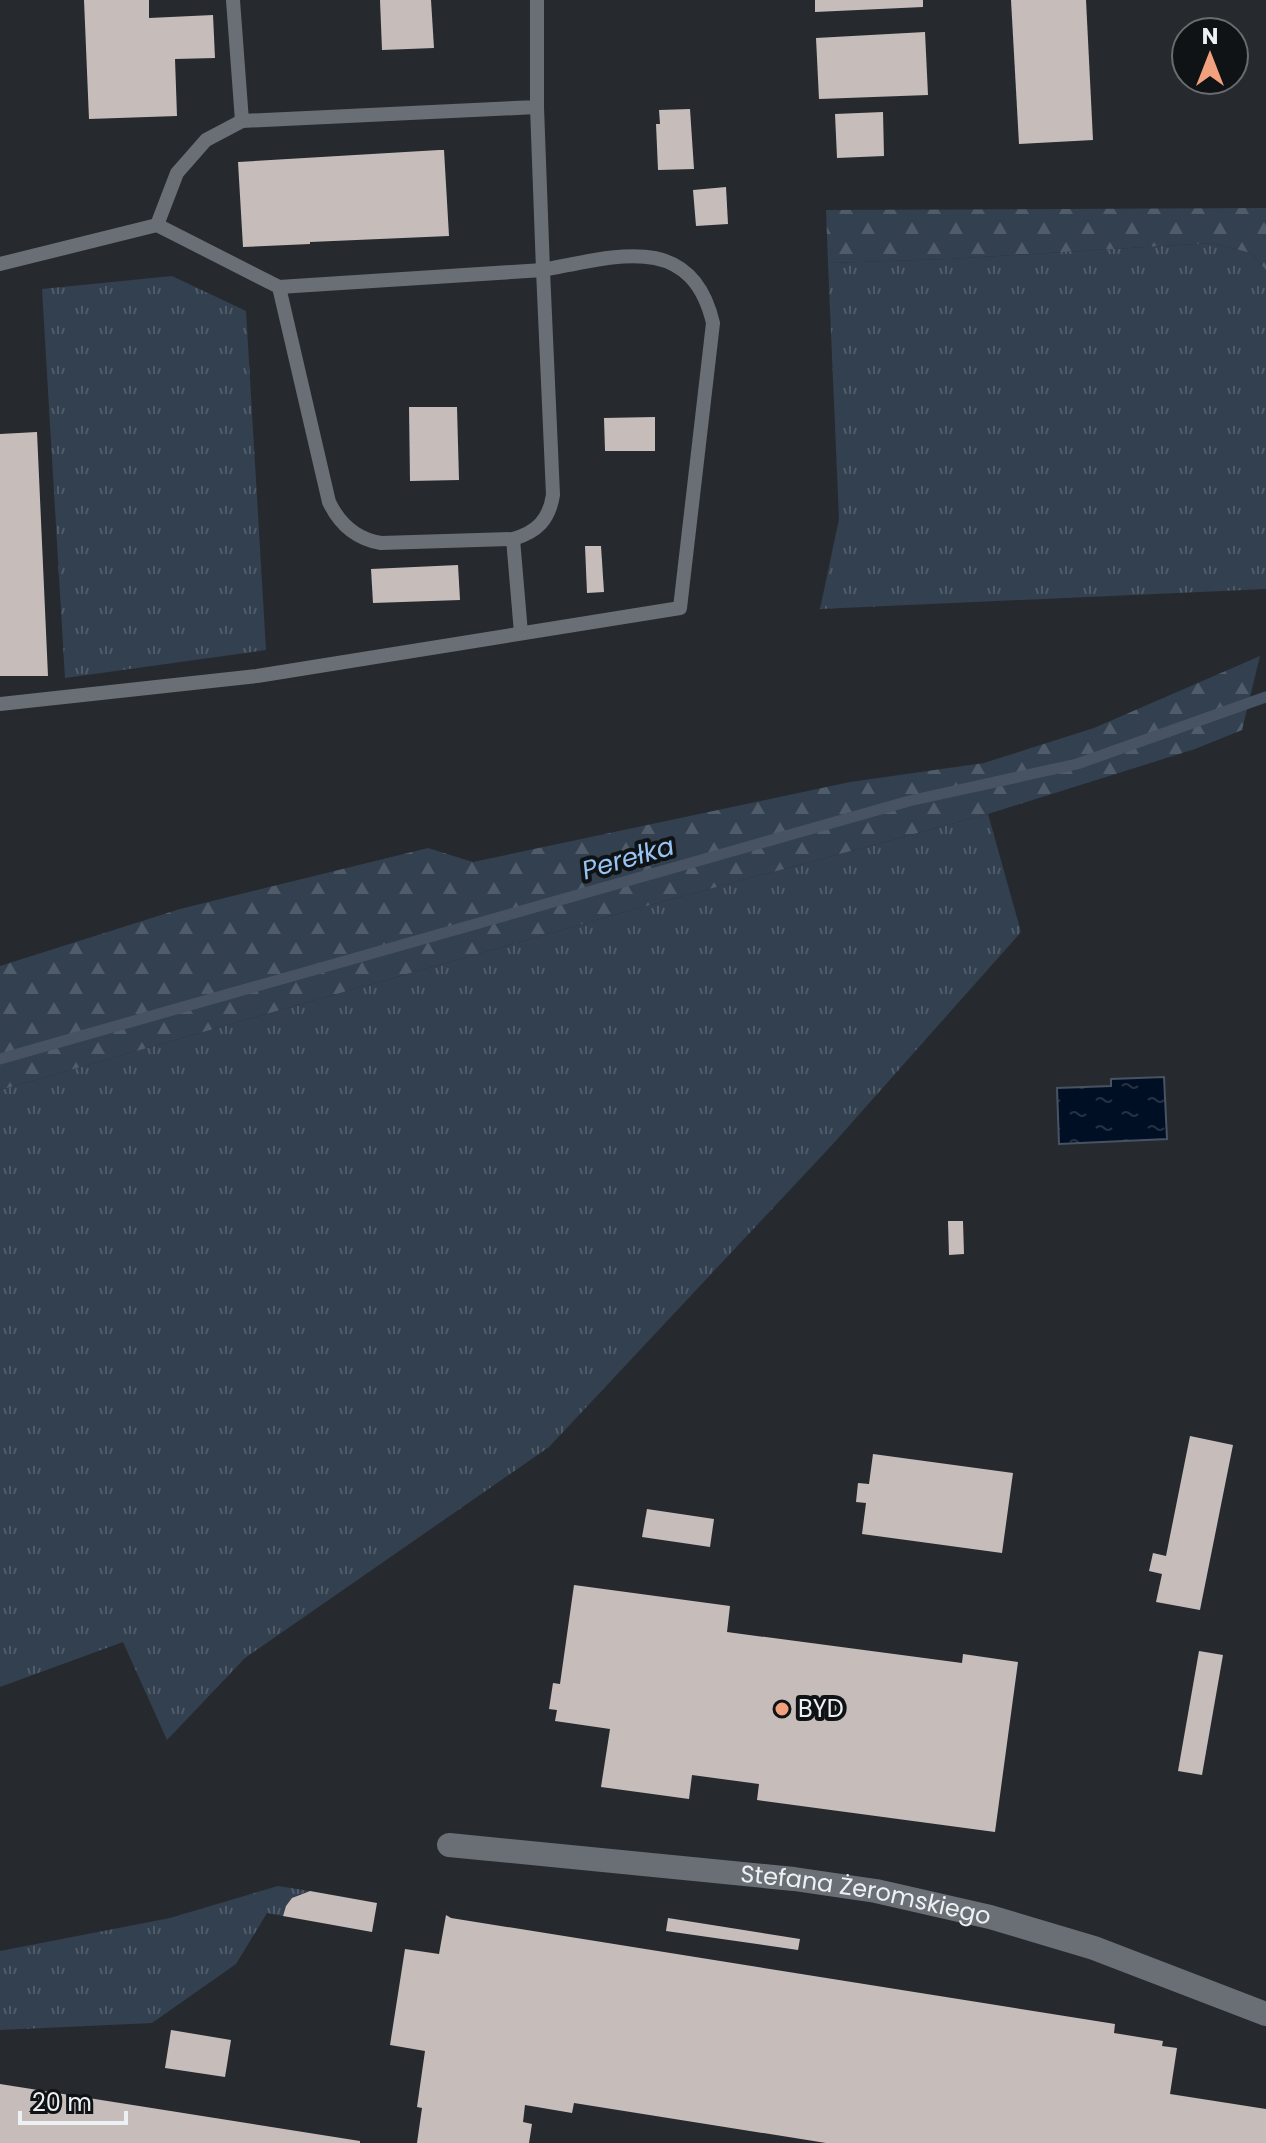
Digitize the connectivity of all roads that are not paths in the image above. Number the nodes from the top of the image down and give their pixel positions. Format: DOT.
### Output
graph roads {
  1 [pos="233,0"];
  2 [pos="537,0"];
  3 [pos="537,107"];
  4 [pos="242,121"];
  5 [pos="157,225"];
  6 [pos="0,264"];
  7 [pos="543,270"];
  8 [pos="279,287"];
  9 [pos="513,539"];
  10 [pos="521,633"];
  11 [pos="0,704"];
  12 [pos="449,1845"];
  13 [pos="1266,2014"];
  1 -- 4 [label="lane"];
  2 -- 3 [label="lane"];
  3 -- 4 [label="lane"];
  3 -- 7 [label="lane"];
  4 -- 5 [label="lane"];
  5 -- 6 [label="lane"];
  5 -- 8 [label="lane"];
  7 -- 8 [label="lane"];
  7 -- 9 [label="lane"];
  7 -- 10 [label="lane"];
  8 -- 9 [label="lane"];
  9 -- 10 [label="lane"];
  10 -- 11 [label="lane"];
  12 -- 13 [label="street, Stefana Żeromskiego"];
}
